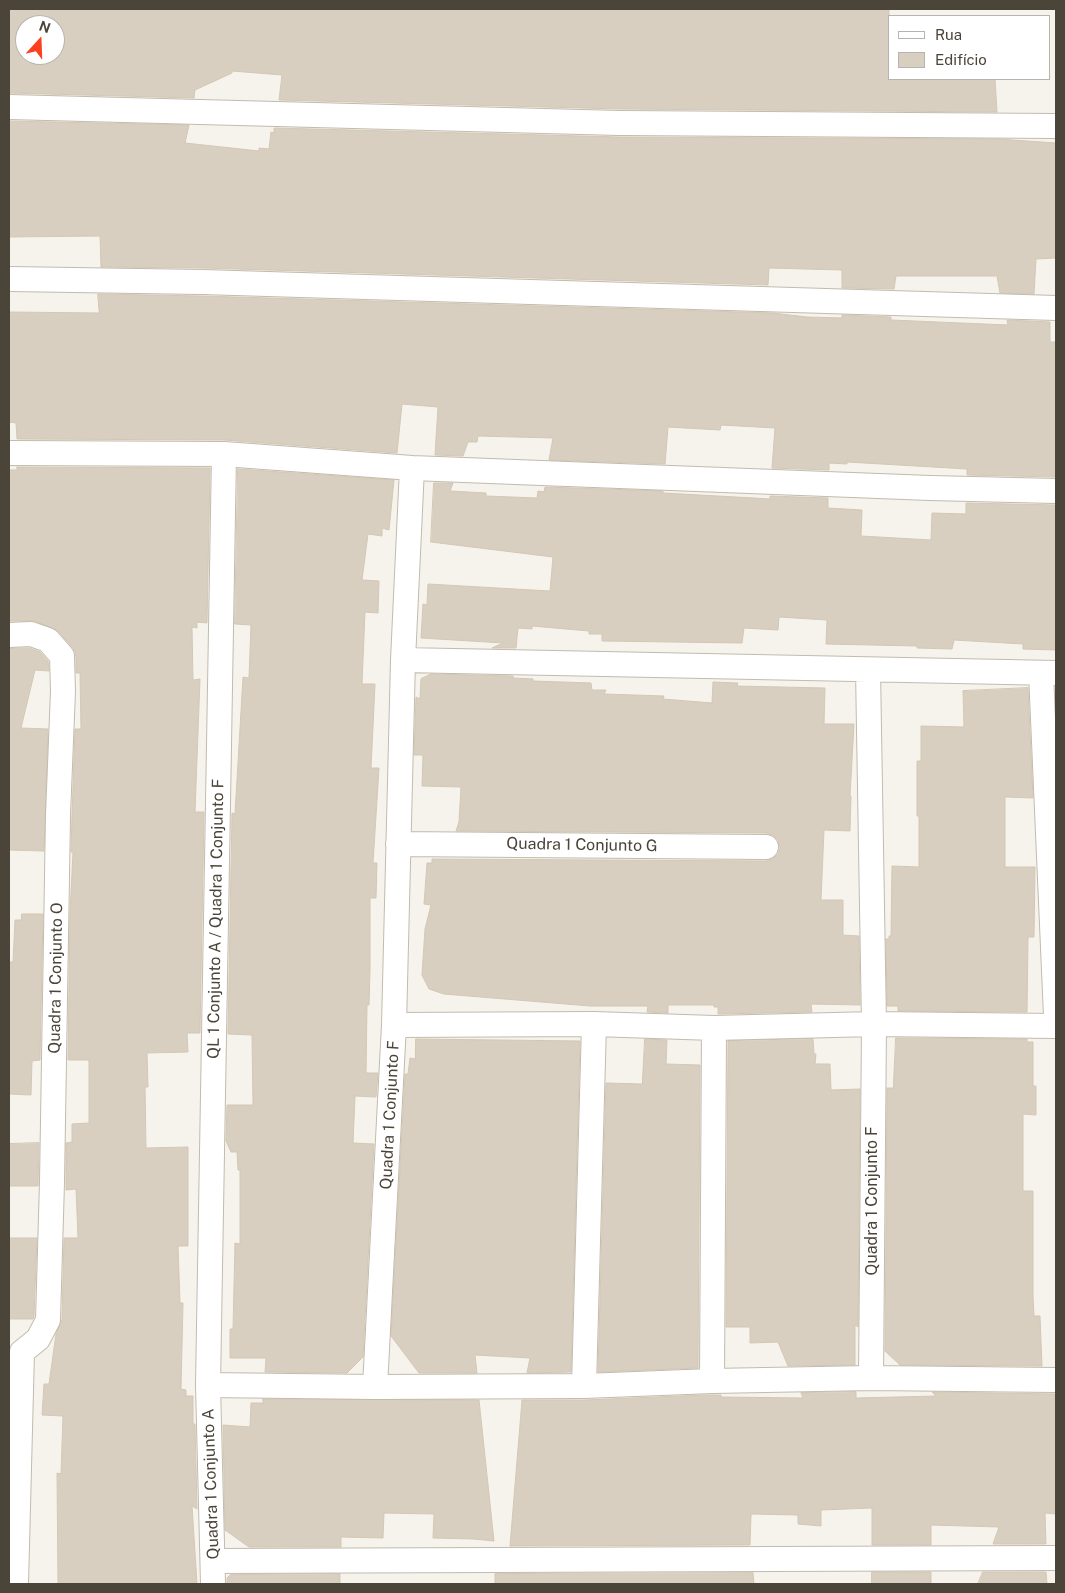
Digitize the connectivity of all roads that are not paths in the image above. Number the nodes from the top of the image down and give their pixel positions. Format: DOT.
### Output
graph roads {
  1 [pos="9,107"];
  2 [pos="1056,126"];
  3 [pos="9,279"];
  4 [pos="1056,308"];
  5 [pos="9,454"];
  6 [pos="224,454"];
  7 [pos="412,468"];
  8 [pos="1056,491"];
  9 [pos="9,635"];
  10 [pos="403,660"];
  11 [pos="868,670"];
  12 [pos="1049,673"];
  13 [pos="398,844"];
  14 [pos="766,847"];
  15 [pos="1056,1016"];
  16 [pos="594,1024"];
  17 [pos="874,1024"];
  18 [pos="394,1025"];
  19 [pos="1056,1026"];
  20 [pos="714,1028"];
  21 [pos="16,1351"];
  22 [pos="871,1378"];
  23 [pos="1056,1380"];
  24 [pos="712,1381"];
  25 [pos="208,1384"];
  26 [pos="584,1386"];
  27 [pos="375,1387"];
  28 [pos="1056,1558"];
  29 [pos="213,1561"];
  30 [pos="16,1584"];
  31 [pos="213,1584"];
  1 -- 2 [label="street"];
  3 -- 4 [label="street"];
  5 -- 6 [label="street"];
  6 -- 7 [label="street"];
  6 -- 25 [label="street, QL 1 Conjunto A / Quadra 1 Conjunto F"];
  7 -- 8 [label="street"];
  7 -- 10 [label="street, Quadra 1 Conjunto F"];
  9 -- 21 [label="street, Quadra 1 Conjunto O"];
  10 -- 11 [label="street"];
  10 -- 13 [label="street, Quadra 1 Conjunto F"];
  11 -- 12 [label="street"];
  11 -- 17 [label="street"];
  12 -- 15 [label="street"];
  13 -- 14 [label="street, Quadra 1 Conjunto G"];
  13 -- 18 [label="street, Quadra 1 Conjunto F"];
  16 -- 18 [label="street"];
  16 -- 20 [label="street"];
  16 -- 26 [label="street"];
  17 -- 19 [label="street"];
  17 -- 20 [label="street"];
  17 -- 22 [label="street, Quadra 1 Conjunto F"];
  18 -- 27 [label="street, Quadra 1 Conjunto F"];
  20 -- 24 [label="street"];
  21 -- 30 [label="street"];
  22 -- 23 [label="street"];
  22 -- 24 [label="street"];
  24 -- 26 [label="street"];
  25 -- 27 [label="street"];
  25 -- 29 [label="street, Quadra 1 Conjunto A"];
  26 -- 27 [label="street"];
  28 -- 29 [label="street"];
  29 -- 31 [label="street, Quadra 1 Conjunto A"];
}
